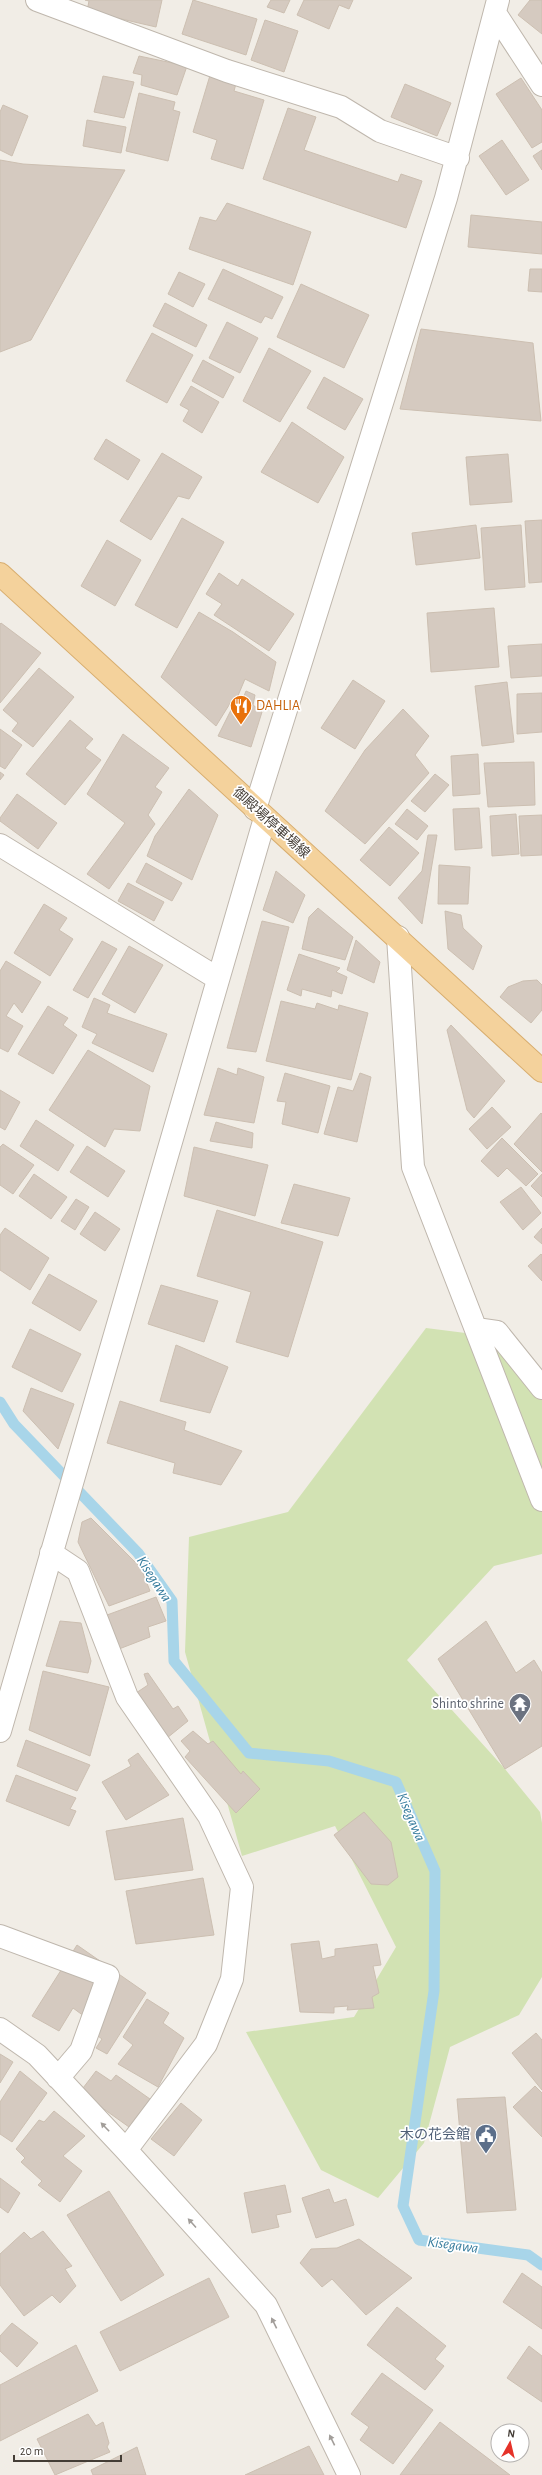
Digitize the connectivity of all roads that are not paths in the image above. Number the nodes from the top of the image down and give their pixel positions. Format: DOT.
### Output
graph roads {
  1 [pos="37,0"];
  2 [pos="496,6"];
  3 [pos="542,85"];
  4 [pos="458,158"];
  5 [pos="0,574"];
  6 [pos="260,813"];
  7 [pos="0,845"];
  8 [pos="398,937"];
  9 [pos="217,978"];
  10 [pos="542,1071"];
  11 [pos="476,1329"];
  12 [pos="542,1388"];
  13 [pos="542,1500"];
  14 [pos="51,1553"];
  15 [pos="0,1731"];
  16 [pos="0,1936"];
  17 [pos="0,2029"];
  18 [pos="58,2078"];
  19 [pos="126,2150"];
  20 [pos="349,2475"];
  1 -- 4 [label="street"];
  2 -- 3 [label="street"];
  2 -- 4 [label="street"];
  4 -- 6 [label="street"];
  5 -- 6 [label="main road, 御殿場停車場線"];
  6 -- 8 [label="main road, 御殿場停車場線"];
  6 -- 9 [label="street"];
  7 -- 9 [label="street"];
  8 -- 10 [label="main road, 御殿場停車場線"];
  8 -- 11 [label="street"];
  9 -- 14 [label="street"];
  11 -- 12 [label="street"];
  11 -- 13 [label="street"];
  14 -- 15 [label="street"];
  14 -- 19 [label="street"];
  16 -- 18 [label="street"];
  17 -- 18 [label="street"];
  19 -- 18 [label="street, one-way"];
  20 -- 19 [label="street, one-way"];
}
